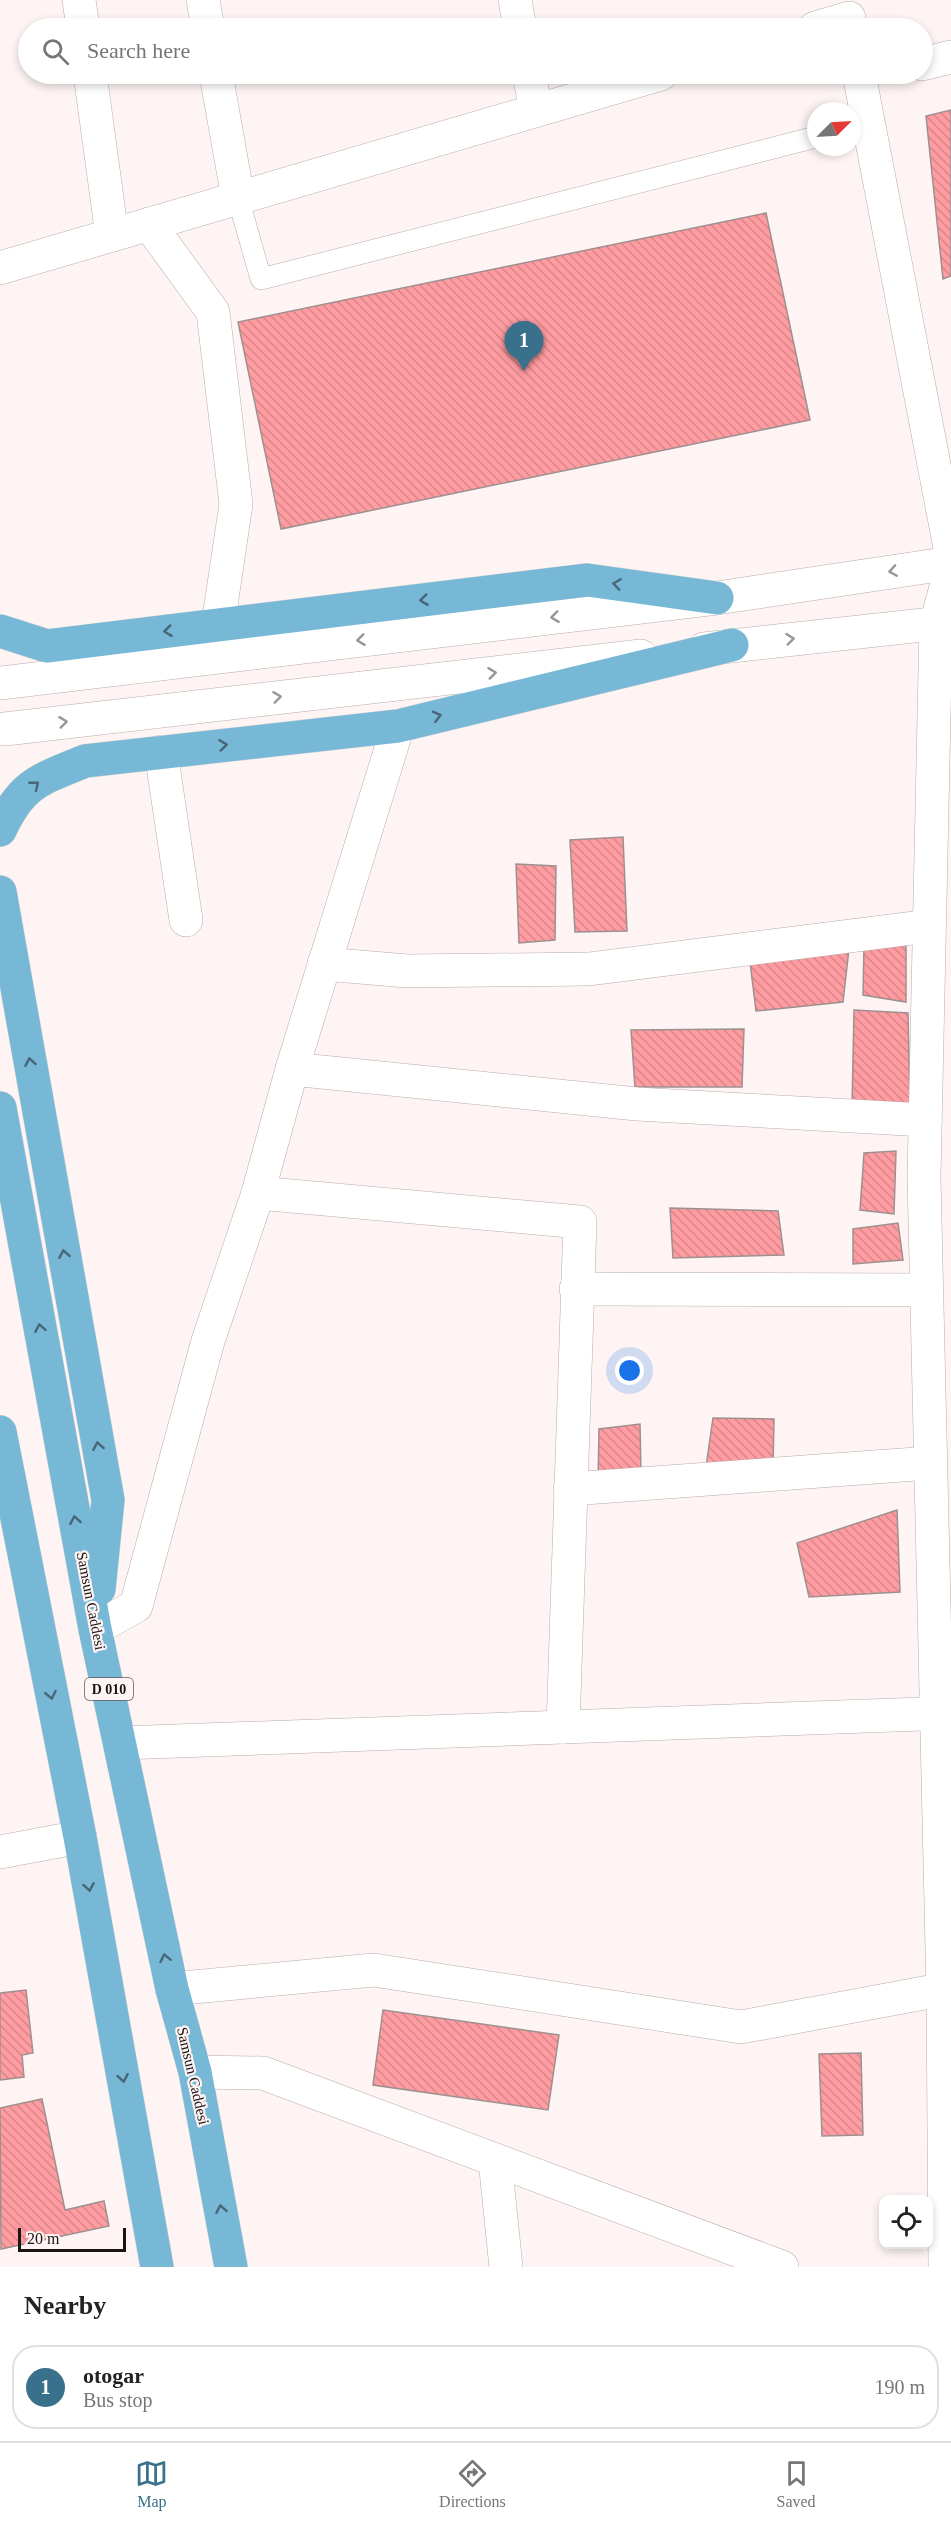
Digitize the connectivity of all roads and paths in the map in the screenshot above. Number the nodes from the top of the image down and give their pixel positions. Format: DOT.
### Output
graph roads {
  1 [pos="80,0"];
  2 [pos="203,0"];
  3 [pos="515,0"];
  4 [pos="82,18"];
  5 [pos="206,18"];
  6 [pos="518,18"];
  7 [pos="951,57"];
  8 [pos="933,61"];
  9 [pos="91,84"];
  10 [pos="218,84"];
  11 [pos="531,84"];
  12 [pos="626,84"];
  13 [pos="867,84"];
  14 [pos="536,110"];
  15 [pos="861,120"];
  16 [pos="861,131"];
  17 [pos="807,139"];
  18 [pos="238,198"];
  19 [pos="149,224"];
  20 [pos="112,235"];
  21 [pos="0,268"];
  22 [pos="951,553"];
  23 [pos="951,563"];
  24 [pos="951,569"];
  25 [pos="717,598"];
  26 [pos="943,623"];
  27 [pos="218,625"];
  28 [pos="0,631"];
  29 [pos="732,645"];
  30 [pos="0,683"];
  31 [pos="398,726"];
  32 [pos="5,729"];
  33 [pos="161,752"];
  34 [pos="0,830"];
  35 [pos="0,891"];
  36 [pos="186,920"];
  37 [pos="929,926"];
  38 [pos="324,964"];
  39 [pos="292,1068"];
  40 [pos="0,1108"];
  41 [pos="925,1120"];
  42 [pos="258,1193"];
  43 [pos="576,1289"];
  44 [pos="926,1290"];
  45 [pos="939,1326"];
  46 [pos="0,1432"];
  47 [pos="930,1463"];
  48 [pos="570,1488"];
  49 [pos="0,1554"];
  50 [pos="95,1629"];
  51 [pos="43,1652"];
  52 [pos="944,1714"];
  53 [pos="563,1727"];
  54 [pos="122,1743"];
  55 [pos="80,1837"];
  56 [pos="0,1852"];
  57 [pos="172,1989"];
  58 [pos="947,1989"];
  59 [pos="195,2072"];
  60 [pos="495,2160"];
  61 [pos="947,2266"];
  62 [pos="157,2267"];
  63 [pos="231,2267"];
  64 [pos="506,2267"];
  65 [pos="782,2267"];
  1 -- 4 [label="street"];
  2 -- 5 [label="street"];
  3 -- 6 [label="street"];
  7 -- 8 [label="street"];
  9 -- 20 [label="street"];
  10 -- 18 [label="street"];
  11 -- 14 [label="street"];
  12 -- 14 [label="street"];
  13 -- 15 [label="street"];
  14 -- 18 [label="street"];
  16 -- 22 [label="street"];
  17 -- 18 [label="lane"];
  18 -- 19 [label="street"];
  19 -- 20 [label="street"];
  19 -- 27 [label="street"];
  20 -- 21 [label="street"];
  23 -- 25 [label="street, one-way"];
  24 -- 26 [label="street"];
  25 -- 27 [label="highway, one-way"];
  25 -- 30 [label="street, one-way"];
  29 -- 26 [label="street, one-way"];
  26 -- 37 [label="street"];
  27 -- 28 [label="highway, one-way"];
  31 -- 29 [label="highway, one-way"];
  32 -- 29 [label="street, one-way"];
  33 -- 31 [label="highway, one-way"];
  31 -- 38 [label="street"];
  34 -- 33 [label="highway, one-way"];
  33 -- 36 [label="street"];
  50 -- 35 [label="highway, one-way"];
  37 -- 38 [label="street"];
  37 -- 41 [label="street"];
  38 -- 39 [label="street"];
  39 -- 41 [label="street"];
  39 -- 42 [label="street"];
  50 -- 40 [label="highway, Samsun Caddesi / D 010, one-way"];
  41 -- 44 [label="street"];
  42 -- 43 [label="street"];
  42 -- 50 [label="street"];
  43 -- 44 [label="street"];
  43 -- 48 [label="street"];
  44 -- 45 [label="street"];
  45 -- 47 [label="street"];
  46 -- 51 [label="highway"];
  47 -- 48 [label="street"];
  47 -- 52 [label="street"];
  48 -- 53 [label="street"];
  49 -- 51 [label="highway"];
  50 -- 54 [label="highway, Samsun Caddesi / D 010"];
  51 -- 55 [label="highway, one-way"];
  52 -- 53 [label="street"];
  52 -- 58 [label="street"];
  53 -- 54 [label="street"];
  57 -- 54 [label="highway, Samsun Caddesi / D 010, one-way"];
  55 -- 56 [label="street"];
  55 -- 62 [label="highway, one-way"];
  57 -- 58 [label="street"];
  57 -- 59 [label="highway, Samsun Caddesi / D 010"];
  58 -- 61 [label="street"];
  59 -- 60 [label="street"];
  63 -- 59 [label="highway, Samsun Caddesi / D 010, one-way"];
  60 -- 64 [label="street"];
  60 -- 65 [label="street"];
}
